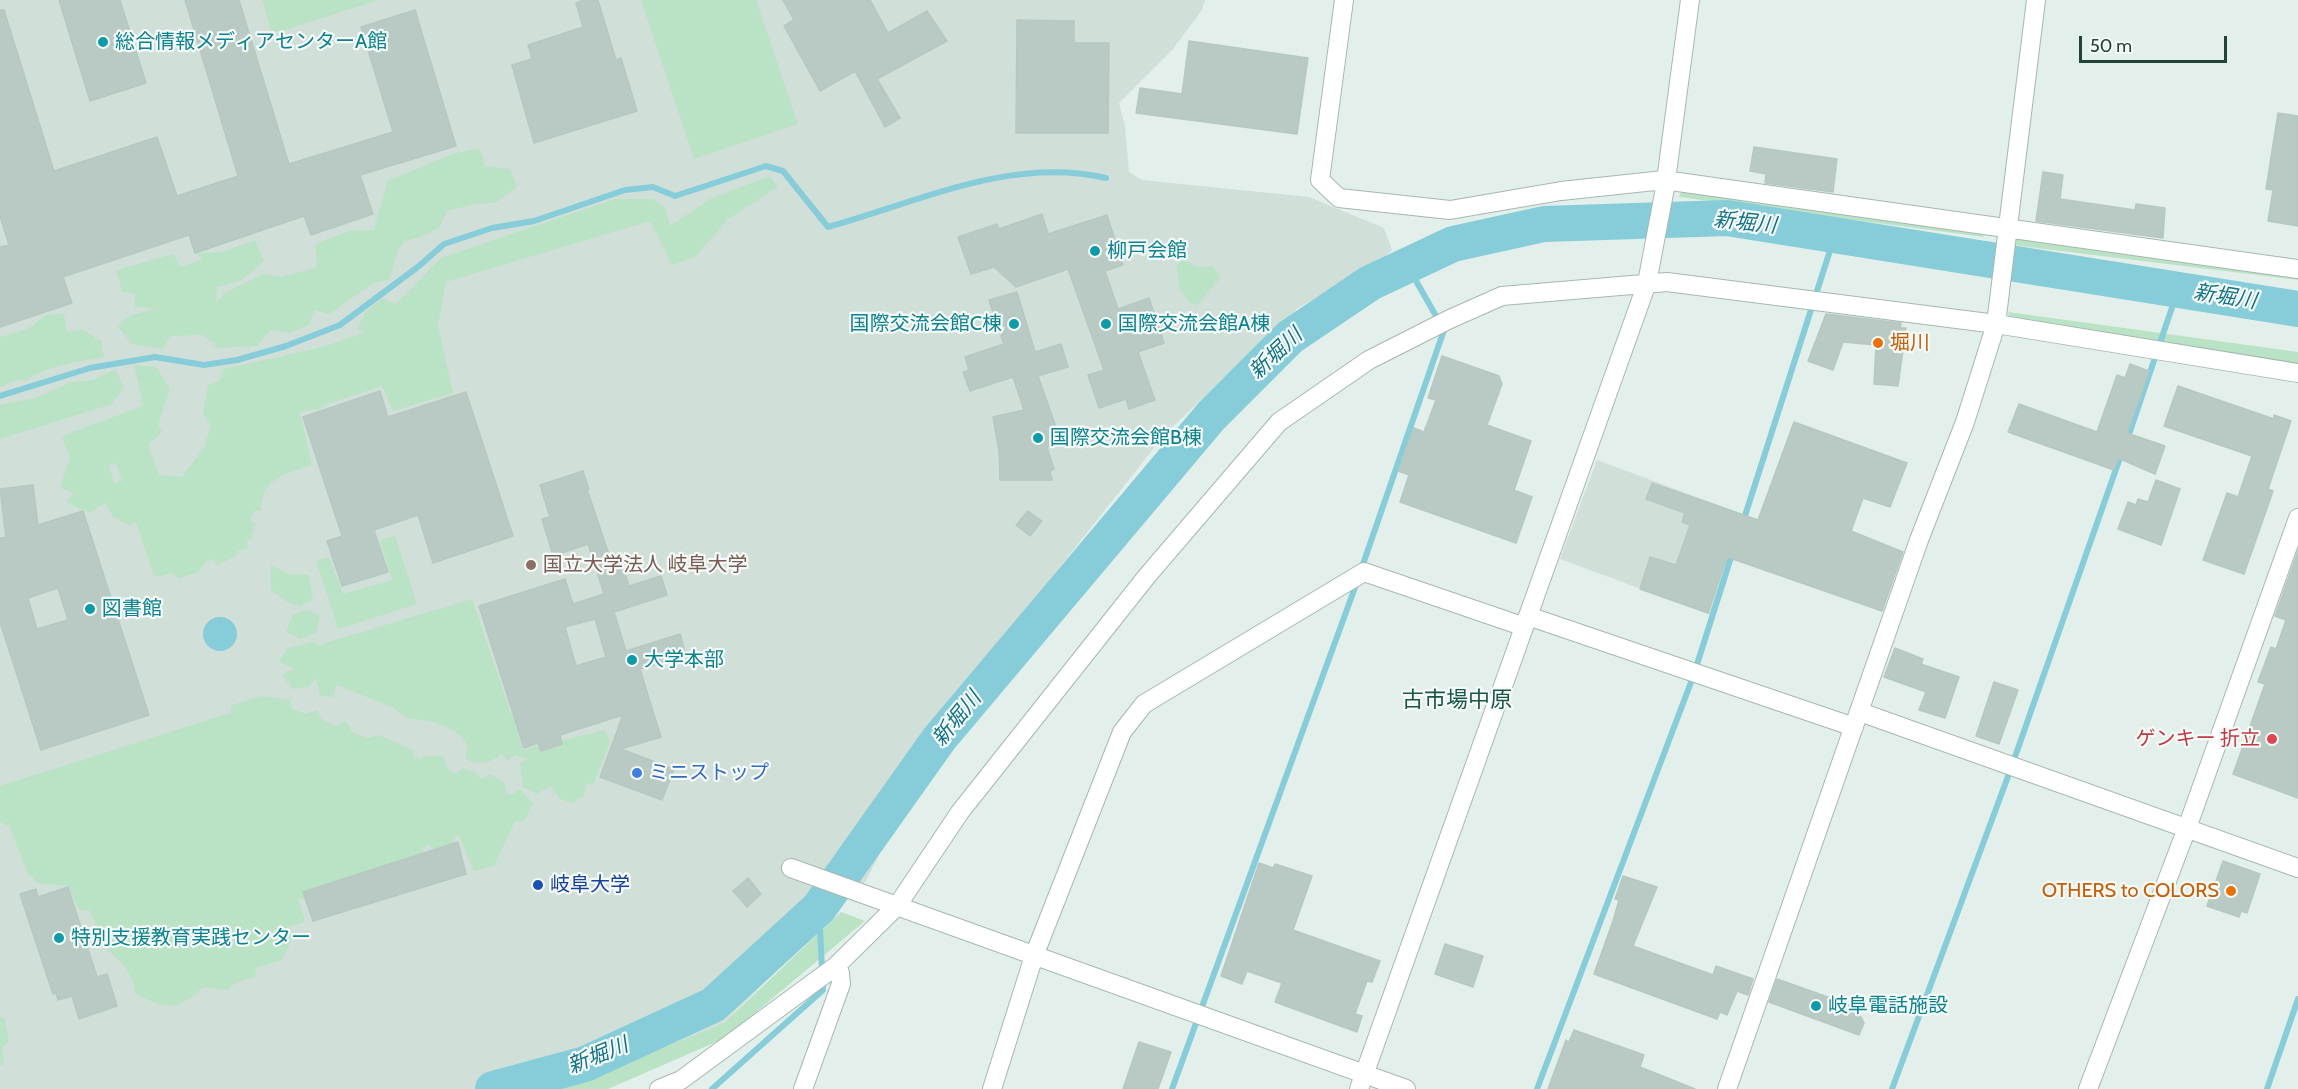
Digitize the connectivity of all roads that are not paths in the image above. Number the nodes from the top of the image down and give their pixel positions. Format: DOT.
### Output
graph roads {
  1 [pos="1344,0"];
  2 [pos="1690,0"];
  3 [pos="2036,0"];
  4 [pos="1664,184"];
  5 [pos="2006,233"];
  6 [pos="2298,269"];
  7 [pos="1648,278"];
  8 [pos="1997,318"];
  9 [pos="2298,373"];
  10 [pos="2298,518"];
  11 [pos="1525,621"];
  12 [pos="1857,720"];
  13 [pos="2187,828"];
  14 [pos="791,868"];
  15 [pos="2298,868"];
  16 [pos="892,904"];
  17 [pos="1034,956"];
  18 [pos="836,966"];
  19 [pos="1362,1081"];
  20 [pos="659,1089"];
  21 [pos="803,1089"];
  22 [pos="992,1089"];
  23 [pos="1407,1089"];
  24 [pos="1727,1089"];
  25 [pos="2088,1089"];
  1 -- 4 [label="street"];
  2 -- 4 [label="street"];
  3 -- 5 [label="street"];
  4 -- 5 [label="street"];
  4 -- 7 [label="street"];
  5 -- 6 [label="street"];
  5 -- 8 [label="street"];
  7 -- 8 [label="street"];
  7 -- 11 [label="street"];
  7 -- 16 [label="street"];
  8 -- 9 [label="street"];
  8 -- 12 [label="street"];
  10 -- 13 [label="street"];
  11 -- 12 [label="street"];
  11 -- 17 [label="street"];
  11 -- 19 [label="street"];
  12 -- 13 [label="street"];
  12 -- 24 [label="street"];
  13 -- 15 [label="street"];
  13 -- 25 [label="street"];
  14 -- 16 [label="street"];
  16 -- 17 [label="street"];
  16 -- 18 [label="street"];
  17 -- 19 [label="street"];
  17 -- 22 [label="street"];
  18 -- 20 [label="street"];
  18 -- 21 [label="street"];
  19 -- 23 [label="street"];
}
